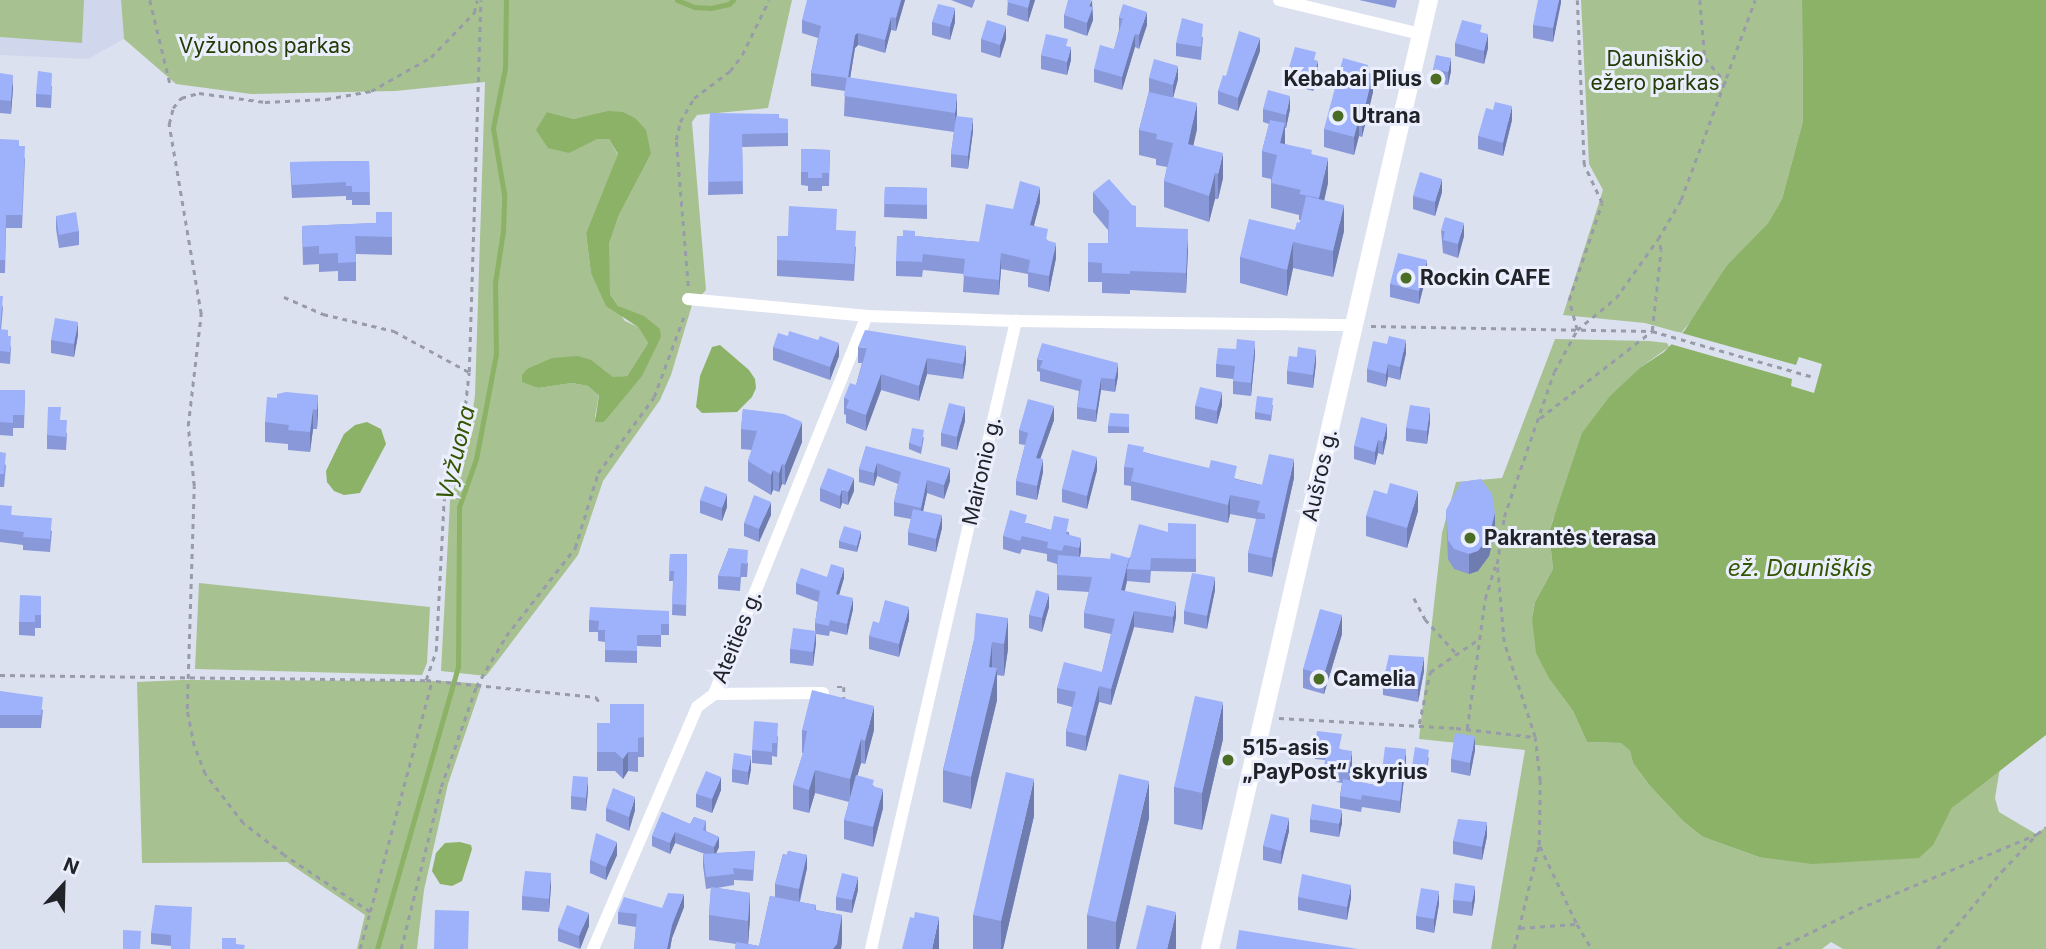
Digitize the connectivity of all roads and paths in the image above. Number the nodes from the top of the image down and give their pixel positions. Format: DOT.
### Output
graph roads {
  1 [pos="150,0"];
  2 [pos="479,0"];
  3 [pos="769,0"];
  4 [pos="1279,0"];
  5 [pos="1429,0"];
  6 [pos="1577,0"];
  7 [pos="1700,0"];
  8 [pos="1755,0"];
  9 [pos="1421,34"];
  10 [pos="170,83"];
  11 [pos="1726,83"];
  12 [pos="1658,239"];
  13 [pos="284,297"];
  14 [pos="688,299"];
  15 [pos="867,316"];
  16 [pos="1016,321"];
  17 [pos="1354,326"];
  18 [pos="1577,330"];
  19 [pos="1652,331"];
  20 [pos="469,372"];
  21 [pos="1813,377"];
  22 [pos="1539,418"];
  23 [pos="1496,564"];
  24 [pos="1414,598"];
  25 [pos="1479,639"];
  26 [pos="1456,653"];
  27 [pos="0,675"];
  28 [pos="189,675"];
  29 [pos="426,680"];
  30 [pos="432,681"];
  31 [pos="476,687"];
  32 [pos="844,687"];
  33 [pos="823,693"];
  34 [pos="714,694"];
  35 [pos="844,701"];
  36 [pos="601,705"];
  37 [pos="1265,717"];
  38 [pos="1419,726"];
  39 [pos="1467,729"];
  40 [pos="1535,737"];
  41 [pos="2046,828"];
  42 [pos="2037,834"];
  43 [pos="1539,845"];
  44 [pos="370,912"];
  45 [pos="1577,924"];
  46 [pos="1520,928"];
  47 [pos="360,949"];
  48 [pos="401,949"];
  49 [pos="593,949"];
  50 [pos="871,949"];
  51 [pos="1210,949"];
  52 [pos="1514,949"];
  53 [pos="1592,949"];
  54 [pos="1777,949"];
  55 [pos="1937,949"];
  1 -- 10 [label="path"];
  2 -- 20 [label="path"];
  2 -- 28 [label="path"];
  3 -- 14 [label="path"];
  4 -- 9 [label="street"];
  5 -- 9 [label="street, Aušros g."];
  6 -- 18 [label="path"];
  7 -- 11 [label="path"];
  8 -- 11 [label="path"];
  9 -- 17 [label="street, Aušros g."];
  11 -- 12 [label="path"];
  12 -- 18 [label="path"];
  12 -- 19 [label="path"];
  13 -- 20 [label="path"];
  14 -- 15 [label="street"];
  14 -- 31 [label="path"];
  15 -- 16 [label="street"];
  15 -- 34 [label="street, Ateities g."];
  16 -- 17 [label="street"];
  16 -- 50 [label="street, Maironio g."];
  17 -- 18 [label="path"];
  17 -- 37 [label="street, Aušros g."];
  18 -- 19 [label="path"];
  18 -- 22 [label="path"];
  19 -- 21 [label="path"];
  19 -- 22 [label="path"];
  20 -- 29 [label="path"];
  22 -- 23 [label="path"];
  23 -- 25 [label="path"];
  23 -- 40 [label="path"];
  24 -- 26 [label="path"];
  25 -- 26 [label="path"];
  25 -- 39 [label="path"];
  26 -- 38 [label="path"];
  27 -- 28 [label="path"];
  28 -- 29 [label="path"];
  28 -- 44 [label="path"];
  29 -- 30 [label="path"];
  30 -- 31 [label="path"];
  30 -- 44 [label="path"];
  31 -- 36 [label="path"];
  31 -- 48 [label="path"];
  32 -- 35 [label="path"];
  33 -- 34 [label="street"];
  34 -- 49 [label="street, Ateities g."];
  37 -- 38 [label="path"];
  37 -- 51 [label="street, Aušros g."];
  38 -- 39 [label="path"];
  39 -- 40 [label="path"];
  40 -- 43 [label="path"];
  41 -- 42 [label="path"];
  42 -- 54 [label="path"];
  42 -- 55 [label="path"];
  43 -- 45 [label="path"];
  43 -- 46 [label="path"];
  44 -- 47 [label="path"];
  45 -- 46 [label="path"];
  45 -- 53 [label="path"];
  46 -- 52 [label="path"];
}
